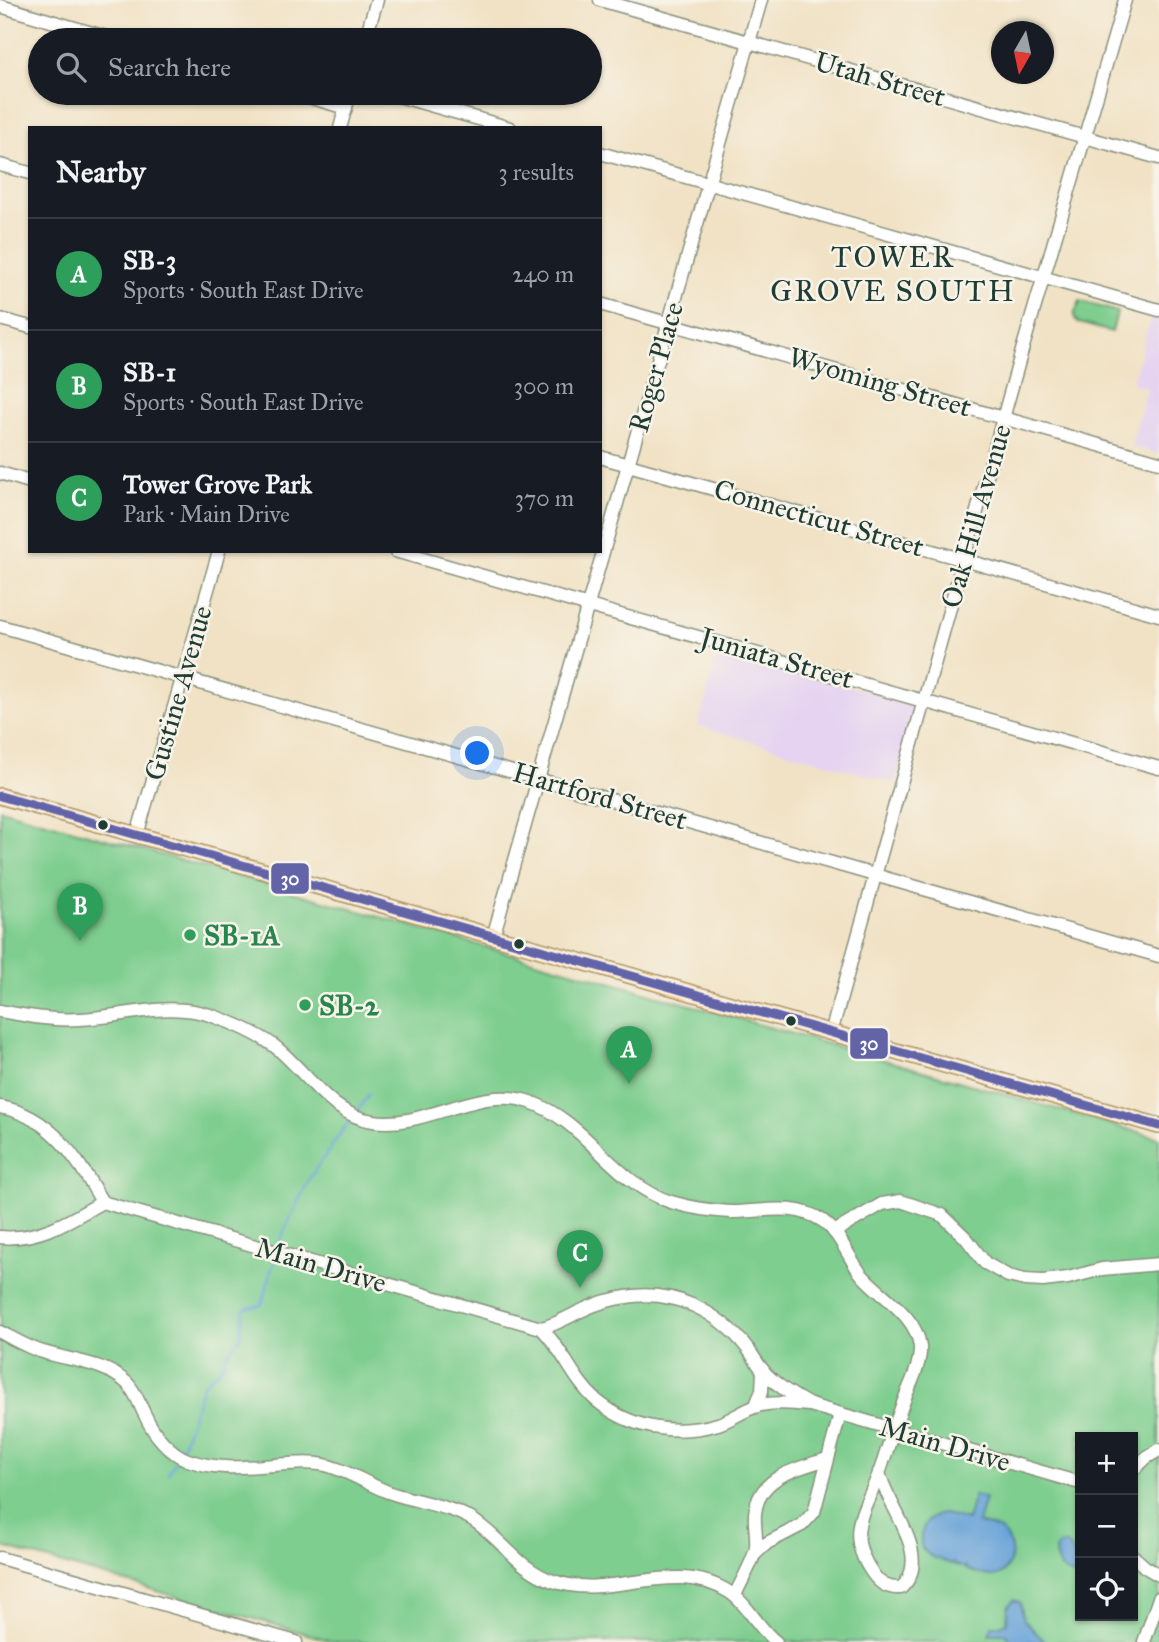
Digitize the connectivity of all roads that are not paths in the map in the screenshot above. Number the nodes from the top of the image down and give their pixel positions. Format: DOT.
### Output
graph roads {
  1 [pos="377,0"];
  2 [pos="600,0"];
  3 [pos="761,0"];
  4 [pos="1125,0"];
  5 [pos="0,6"];
  6 [pos="75,28"];
  7 [pos="369,28"];
  8 [pos="749,42"];
  9 [pos="336,105"];
  10 [pos="347,105"];
  11 [pos="430,105"];
  12 [pos="346,108"];
  13 [pos="341,126"];
  14 [pos="503,126"];
  15 [pos="1086,137"];
  16 [pos="602,154"];
  17 [pos="1159,158"];
  18 [pos="0,165"];
  19 [pos="28,172"];
  20 [pos="708,184"];
  21 [pos="1044,277"];
  22 [pos="602,305"];
  23 [pos="1159,310"];
  24 [pos="0,318"];
  25 [pos="668,323"];
  26 [pos="28,326"];
  27 [pos="1005,417"];
  28 [pos="602,458"];
  29 [pos="1159,462"];
  30 [pos="628,465"];
  31 [pos="0,473"];
  32 [pos="28,481"];
  33 [pos="218,553"];
  34 [pos="402,553"];
  35 [pos="965,559"];
  36 [pos="588,605"];
  37 [pos="1159,615"];
  38 [pos="0,626"];
  39 [pos="182,677"];
  40 [pos="924,700"];
  41 [pos="1159,768"];
  42 [pos="538,779"];
  43 [pos="0,796"];
  44 [pos="137,835"];
  45 [pos="874,874"];
  46 [pos="494,937"];
  47 [pos="1159,956"];
  48 [pos="0,1011"];
  49 [pos="831,1033"];
  50 [pos="0,1107"];
  51 [pos="1159,1126"];
  52 [pos="102,1202"];
  53 [pos="834,1232"];
  54 [pos="0,1237"];
  55 [pos="1159,1264"];
  56 [pos="541,1328"];
  57 [pos="0,1332"];
  58 [pos="762,1370"];
  59 [pos="810,1405"];
  60 [pos="755,1407"];
  61 [pos="840,1414"];
  62 [pos="894,1429"];
  63 [pos="1159,1450"];
  64 [pos="827,1459"];
  65 [pos="1138,1465"];
  66 [pos="879,1472"];
  67 [pos="1075,1482"];
  68 [pos="755,1510"];
  69 [pos="787,1533"];
  70 [pos="755,1554"];
  71 [pos="0,1558"];
  72 [pos="1135,1558"];
  73 [pos="1159,1575"];
  74 [pos="735,1596"];
  75 [pos="1159,1598"];
  76 [pos="1153,1616"];
  77 [pos="1159,1630"];
  78 [pos="296,1642"];
  79 [pos="776,1642"];
  80 [pos="1144,1642"];
  1 -- 7 [label="street"];
  2 -- 8 [label="street, Utah Street"];
  3 -- 8 [label="street, Roger Place"];
  4 -- 15 [label="street, Oak Hill Avenue"];
  5 -- 6 [label="street"];
  8 -- 15 [label="street, Utah Street"];
  8 -- 20 [label="street, Roger Place"];
  9 -- 12 [label="street"];
  10 -- 12 [label="street"];
  11 -- 14 [label="street"];
  12 -- 13 [label="street"];
  15 -- 17 [label="street, Utah Street"];
  15 -- 21 [label="street, Oak Hill Avenue"];
  16 -- 20 [label="street"];
  18 -- 19 [label="street"];
  20 -- 21 [label="street"];
  20 -- 25 [label="street, Roger Place"];
  21 -- 23 [label="street"];
  21 -- 27 [label="street, Oak Hill Avenue"];
  22 -- 25 [label="street, Wyoming Street"];
  24 -- 26 [label="street"];
  25 -- 27 [label="street, Wyoming Street"];
  25 -- 30 [label="street, Roger Place"];
  27 -- 29 [label="street, Wyoming Street"];
  27 -- 35 [label="street, Oak Hill Avenue"];
  28 -- 30 [label="street, Connecticut Street"];
  30 -- 35 [label="street, Connecticut Street"];
  30 -- 36 [label="street, Roger Place"];
  31 -- 32 [label="street"];
  33 -- 39 [label="street, Gustine Avenue"];
  34 -- 36 [label="street, Juniata Street"];
  35 -- 37 [label="street, Connecticut Street"];
  35 -- 40 [label="street, Oak Hill Avenue"];
  36 -- 40 [label="street, Juniata Street"];
  36 -- 42 [label="street, Roger Place"];
  38 -- 39 [label="street, Hartford Street"];
  39 -- 42 [label="street, Hartford Street"];
  39 -- 44 [label="street, Gustine Avenue"];
  40 -- 41 [label="street, Juniata Street"];
  40 -- 45 [label="street, Oak Hill Avenue"];
  42 -- 45 [label="street, Hartford Street"];
  42 -- 46 [label="street, Roger Place"];
  43 -- 44 [label="main road"];
  44 -- 46 [label="main road"];
  45 -- 47 [label="street, Hartford Street"];
  45 -- 49 [label="street, Oak Hill Avenue"];
  46 -- 49 [label="main road"];
  48 -- 53 [label="street"];
  49 -- 51 [label="main road"];
  50 -- 52 [label="street"];
  52 -- 54 [label="street"];
  52 -- 56 [label="street, Main Drive"];
  53 -- 55 [label="street"];
  53 -- 62 [label="street"];
  56 -- 58 [label="street, Main Drive"];
  56 -- 60 [label="street, Main Drive"];
  57 -- 74 [label="street"];
  58 -- 59 [label="street, Main Drive"];
  58 -- 60 [label="street"];
  59 -- 60 [label="street, Main Drive"];
  59 -- 61 [label="street, Main Drive"];
  61 -- 62 [label="street, Main Drive"];
  61 -- 64 [label="street"];
  62 -- 66 [label="street"];
  62 -- 67 [label="street, Main Drive"];
  63 -- 65 [label="street"];
  64 -- 68 [label="street"];
  64 -- 69 [label="street"];
  66 -- 66 [label="street"];
  68 -- 69 [label="street"];
  68 -- 70 [label="street"];
  69 -- 70 [label="street"];
  70 -- 74 [label="street"];
  71 -- 78 [label="street"];
  72 -- 73 [label="street"];
  74 -- 79 [label="street"];
  75 -- 76 [label="street"];
  76 -- 77 [label="street"];
  76 -- 80 [label="street"];
}
